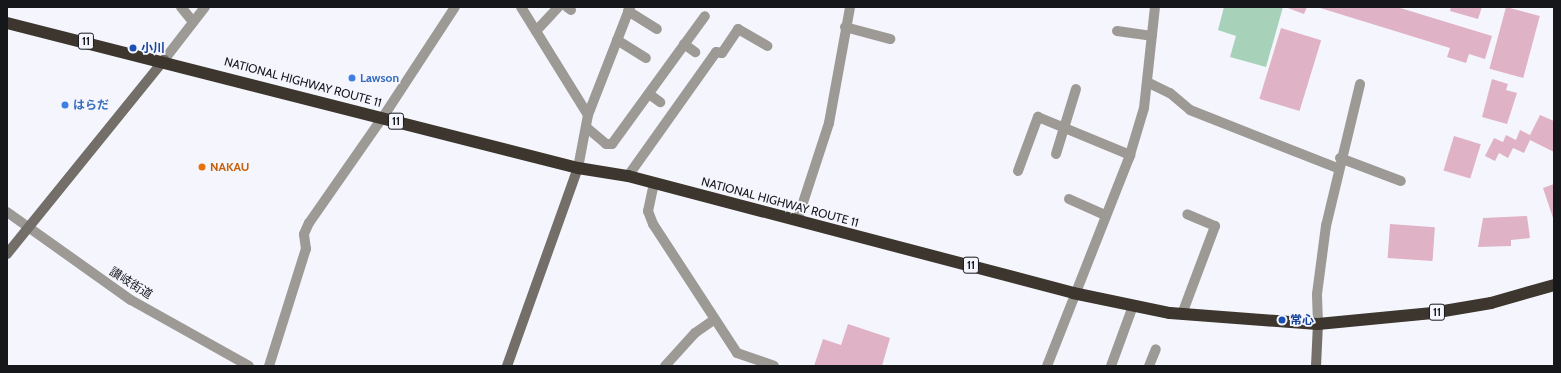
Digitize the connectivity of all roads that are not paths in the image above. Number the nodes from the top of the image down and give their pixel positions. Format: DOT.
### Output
graph roads {
  1 [pos="181,7"];
  2 [pos="205,7"];
  3 [pos="455,7"];
  4 [pos="521,7"];
  5 [pos="558,7"];
  6 [pos="850,7"];
  7 [pos="1155,7"];
  8 [pos="629,9"];
  9 [pos="705,16"];
  10 [pos="7,22"];
  11 [pos="193,22"];
  12 [pos="845,27"];
  13 [pos="657,30"];
  14 [pos="536,31"];
  15 [pos="1117,31"];
  16 [pos="1152,36"];
  17 [pos="890,39"];
  18 [pos="617,40"];
  19 [pos="684,44"];
  20 [pos="767,46"];
  21 [pos="695,52"];
  22 [pos="646,58"];
  23 [pos="164,60"];
  24 [pos="1147,82"];
  25 [pos="1360,84"];
  26 [pos="1076,89"];
  27 [pos="649,94"];
  28 [pos="660,102"];
  29 [pos="588,115"];
  30 [pos="384,118"];
  31 [pos="586,127"];
  32 [pos="1065,128"];
  33 [pos="1056,154"];
  34 [pos="1130,155"];
  35 [pos="1339,163"];
  36 [pos="578,168"];
  37 [pos="1018,171"];
  38 [pos="628,176"];
  39 [pos="1402,181"];
  40 [pos="654,183"];
  41 [pos="1069,199"];
  42 [pos="7,212"];
  43 [pos="1187,214"];
  44 [pos="1105,215"];
  45 [pos="797,221"];
  46 [pos="29,228"];
  47 [pos="7,254"];
  48 [pos="1554,285"];
  49 [pos="1073,293"];
  50 [pos="1133,306"];
  51 [pos="1182,314"];
  52 [pos="715,319"];
  53 [pos="1318,324"];
  54 [pos="1156,349"];
  55 [pos="249,366"];
  56 [pos="269,366"];
  57 [pos="507,366"];
  58 [pos="665,366"];
  59 [pos="774,366"];
  60 [pos="1046,366"];
  61 [pos="1111,366"];
  62 [pos="1150,366"];
  63 [pos="1316,366"];
  1 -- 11 [label="street"];
  2 -- 11 [label="street"];
  3 -- 30 [label="street"];
  4 -- 14 [label="street"];
  5 -- 14 [label="street"];
  6 -- 12 [label="street"];
  7 -- 16 [label="street"];
  8 -- 13 [label="street"];
  8 -- 18 [label="street"];
  9 -- 19 [label="street"];
  10 -- 23 [label="highway, NATIONAL HIGHWAY ROUTE 11 / 11"];
  11 -- 23 [label="street"];
  12 -- 17 [label="street"];
  12 -- 45 [label="street"];
  14 -- 29 [label="street"];
  15 -- 16 [label="street"];
  16 -- 24 [label="street"];
  18 -- 22 [label="street"];
  18 -- 29 [label="street"];
  19 -- 21 [label="street"];
  19 -- 27 [label="street"];
  20 -- 38 [label="street"];
  23 -- 30 [label="highway, NATIONAL HIGHWAY ROUTE 11 / 11"];
  23 -- 46 [label="street"];
  24 -- 34 [label="street"];
  24 -- 35 [label="street"];
  25 -- 35 [label="street"];
  26 -- 32 [label="street"];
  27 -- 28 [label="street"];
  27 -- 31 [label="street"];
  29 -- 31 [label="street"];
  30 -- 36 [label="highway, NATIONAL HIGHWAY ROUTE 11 / 11"];
  30 -- 56 [label="street"];
  31 -- 36 [label="street"];
  32 -- 33 [label="street"];
  32 -- 34 [label="street"];
  32 -- 37 [label="street"];
  34 -- 44 [label="street"];
  35 -- 39 [label="street"];
  35 -- 53 [label="street"];
  36 -- 38 [label="highway, NATIONAL HIGHWAY ROUTE 11 / 11"];
  36 -- 57 [label="street"];
  38 -- 40 [label="highway, NATIONAL HIGHWAY ROUTE 11 / 11"];
  40 -- 45 [label="highway, NATIONAL HIGHWAY ROUTE 11 / 11"];
  40 -- 52 [label="street"];
  41 -- 44 [label="street"];
  42 -- 46 [label="street, 讃岐街道"];
  43 -- 51 [label="street"];
  44 -- 49 [label="street"];
  45 -- 49 [label="highway, NATIONAL HIGHWAY ROUTE 11 / 11"];
  46 -- 47 [label="street"];
  46 -- 55 [label="street, 讃岐街道"];
  48 -- 53 [label="highway, NATIONAL HIGHWAY ROUTE 11 / 11"];
  49 -- 50 [label="highway, NATIONAL HIGHWAY ROUTE 11 / 11"];
  49 -- 60 [label="street"];
  50 -- 51 [label="highway, NATIONAL HIGHWAY ROUTE 11 / 11"];
  50 -- 61 [label="street"];
  51 -- 53 [label="highway, NATIONAL HIGHWAY ROUTE 11 / 11"];
  52 -- 58 [label="street"];
  52 -- 59 [label="street"];
  53 -- 63 [label="street"];
  54 -- 62 [label="street"];
}
